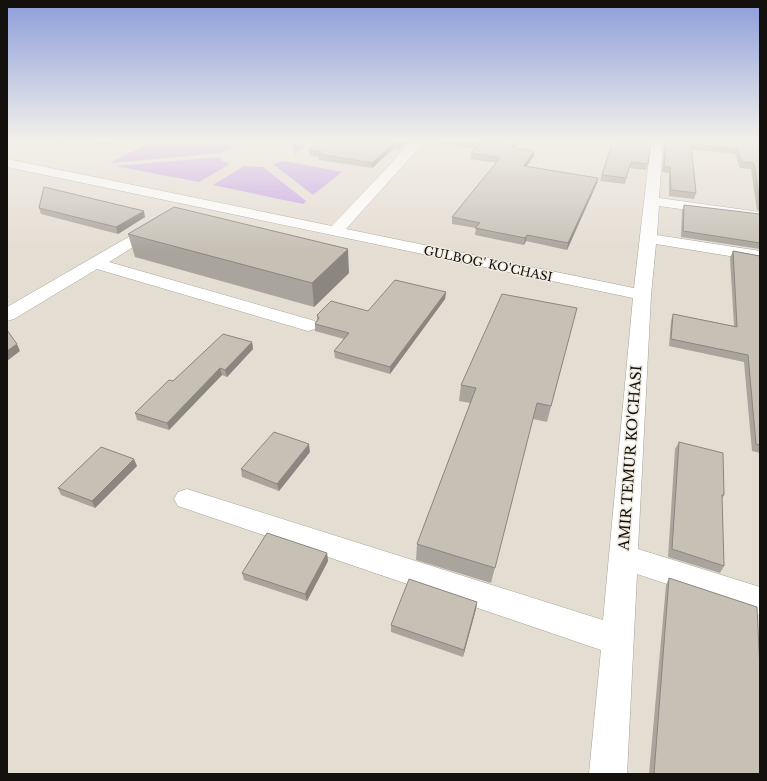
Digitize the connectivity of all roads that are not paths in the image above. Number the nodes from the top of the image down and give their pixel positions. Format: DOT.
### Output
graph roads {
  1 [pos="75,177"];
  2 [pos="385,177"];
  3 [pos="654,177"];
  4 [pos="652,201"];
  5 [pos="196,203"];
  6 [pos="760,216"];
  7 [pos="335,232"];
  8 [pos="649,238"];
  9 [pos="760,256"];
  10 [pos="96,263"];
  11 [pos="642,296"];
  12 [pos="7,315"];
  13 [pos="308,325"];
  14 [pos="187,499"];
  15 [pos="624,557"];
  16 [pos="760,601"];
  17 [pos="617,640"];
  18 [pos="608,774"];
  1 -- 5 [label="street, GULBOG' KO'CHASI"];
  2 -- 7 [label="street"];
  3 -- 4 [label="street, AMIR TEMUR KO'CHASI"];
  4 -- 6 [label="street"];
  4 -- 8 [label="street, AMIR TEMUR KO'CHASI"];
  5 -- 7 [label="street, GULBOG' KO'CHASI"];
  5 -- 10 [label="street"];
  7 -- 11 [label="street, GULBOG' KO'CHASI"];
  8 -- 9 [label="street"];
  8 -- 11 [label="street, AMIR TEMUR KO'CHASI"];
  10 -- 12 [label="street"];
  10 -- 13 [label="street"];
  11 -- 15 [label="street, AMIR TEMUR KO'CHASI"];
  14 -- 17 [label="street"];
  15 -- 16 [label="street"];
  15 -- 17 [label="street, AMIR TEMUR KO'CHASI"];
  17 -- 18 [label="street, AMIR TEMUR KO'CHASI"];
}
